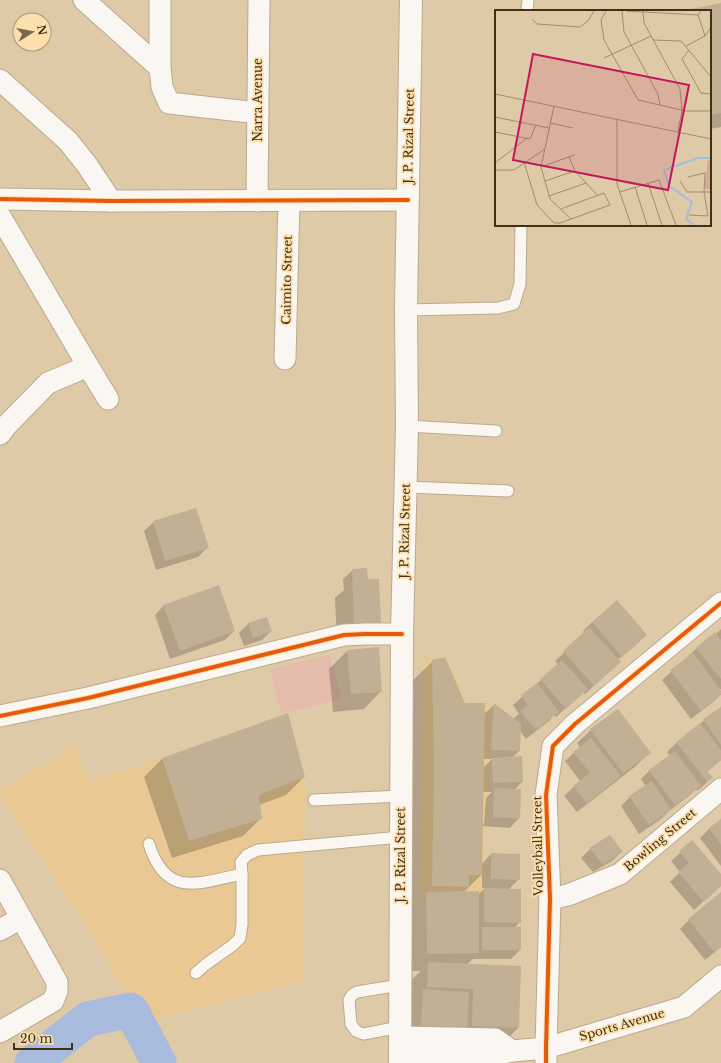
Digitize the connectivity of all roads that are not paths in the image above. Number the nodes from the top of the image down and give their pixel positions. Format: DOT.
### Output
graph roads {
  1 [pos="84,0"];
  2 [pos="160,0"];
  3 [pos="259,0"];
  4 [pos="411,0"];
  5 [pos="528,0"];
  6 [pos="527,10"];
  7 [pos="160,68"];
  8 [pos="0,80"];
  9 [pos="258,113"];
  10 [pos="0,199"];
  11 [pos="408,200"];
  12 [pos="111,201"];
  13 [pos="257,201"];
  14 [pos="289,201"];
  15 [pos="0,216"];
  16 [pos="521,226"];
  17 [pos="406,310"];
  18 [pos="285,359"];
  19 [pos="88,366"];
  20 [pos="108,398"];
  21 [pos="2,425"];
  22 [pos="407,426"];
  23 [pos="496,431"];
  24 [pos="406,487"];
  25 [pos="508,491"];
  26 [pos="721,603"];
  27 [pos="402,634"];
  28 [pos="0,716"];
  29 [pos="721,789"];
  30 [pos="401,796"];
  31 [pos="314,800"];
  32 [pos="401,837"];
  33 [pos="149,844"];
  34 [pos="242,874"];
  35 [pos="0,880"];
  36 [pos="550,899"];
  37 [pos="21,918"];
  38 [pos="0,930"];
  39 [pos="196,973"];
  40 [pos="721,976"];
  41 [pos="400,985"];
  42 [pos="0,1032"];
  43 [pos="400,1045"];
  44 [pos="546,1055"];
  1 -- 7 [label="street"];
  2 -- 7 [label="street"];
  3 -- 9 [label="street, Narra Avenue"];
  4 -- 11 [label="main road, J. P. Rizal Street"];
  5 -- 6 [label="lane"];
  7 -- 9 [label="street"];
  8 -- 12 [label="street"];
  9 -- 13 [label="street, Narra Avenue"];
  10 -- 12 [label="street"];
  11 -- 14 [label="street"];
  11 -- 17 [label="main road, J. P. Rizal Street"];
  12 -- 13 [label="street"];
  13 -- 14 [label="street"];
  14 -- 18 [label="street, Caimito Street"];
  15 -- 19 [label="street"];
  16 -- 17 [label="lane"];
  17 -- 22 [label="main road, J. P. Rizal Street"];
  19 -- 20 [label="street"];
  19 -- 21 [label="street"];
  22 -- 23 [label="lane"];
  22 -- 24 [label="main road, J. P. Rizal Street"];
  24 -- 25 [label="lane"];
  24 -- 27 [label="main road, J. P. Rizal Street"];
  26 -- 36 [label="street, Volleyball Street"];
  27 -- 28 [label="street"];
  27 -- 30 [label="main road, J. P. Rizal Street"];
  29 -- 36 [label="street, Bowling Street"];
  30 -- 31 [label="lane"];
  30 -- 32 [label="main road, J. P. Rizal Street"];
  32 -- 34 [label="lane"];
  32 -- 41 [label="main road, J. P. Rizal Street"];
  33 -- 34 [label="lane"];
  34 -- 39 [label="lane"];
  35 -- 37 [label="street"];
  36 -- 44 [label="street, Volleyball Street"];
  37 -- 38 [label="street"];
  37 -- 42 [label="street"];
  40 -- 44 [label="street, Sports Avenue"];
  41 -- 43 [label="main road, J. P. Rizal Street"];
  41 -- 43 [label="lane"];
  43 -- 44 [label="street, Sports Avenue"];
}
